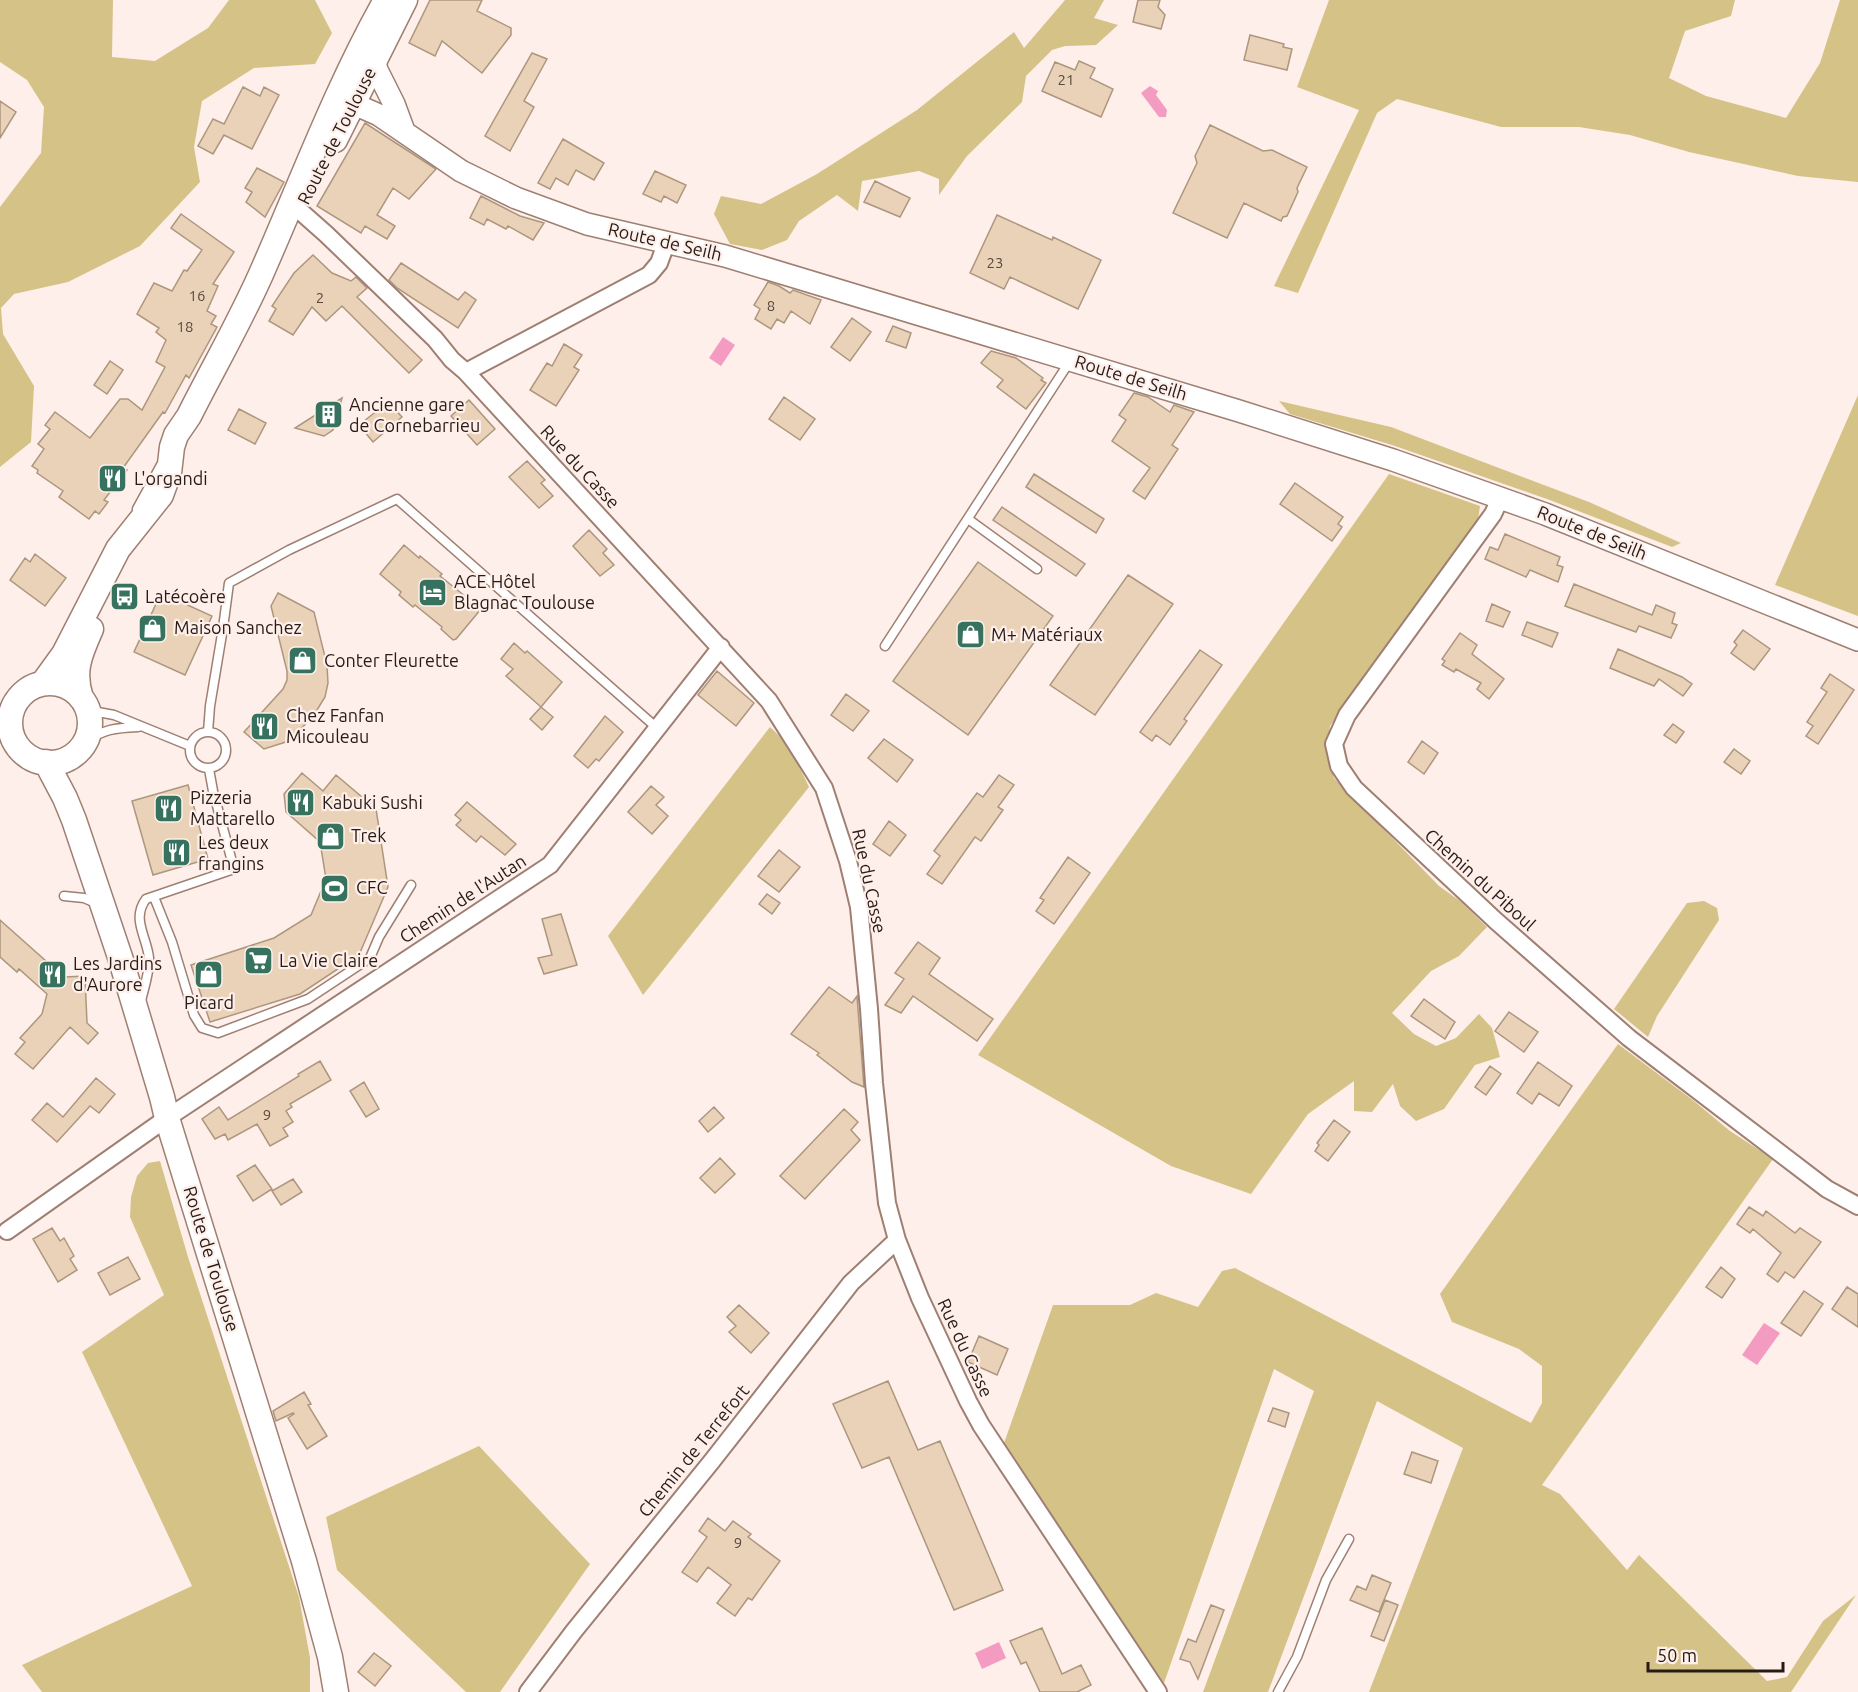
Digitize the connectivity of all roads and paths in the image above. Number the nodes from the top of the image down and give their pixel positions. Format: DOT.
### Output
graph roads {
  1 [pos="370,0"];
  2 [pos="386,0"];
  3 [pos="396,0"];
  4 [pos="405,0"];
  5 [pos="372,25"];
  6 [pos="368,55"];
  7 [pos="354,104"];
  8 [pos="404,131"];
  9 [pos="300,211"];
  10 [pos="667,241"];
  11 [pos="264,268"];
  12 [pos="1071,360"];
  13 [pos="466,372"];
  14 [pos="189,416"];
  15 [pos="1500,499"];
  16 [pos="968,519"];
  17 [pos="1037,569"];
  18 [pos="1858,640"];
  19 [pos="885,646"];
  20 [pos="721,647"];
  21 [pos="43,683"];
  22 [pos="84,704"];
  23 [pos="6,717"];
  24 [pos="140,727"];
  25 [pos="657,728"];
  26 [pos="208,732"];
  27 [pos="9,745"];
  28 [pos="190,746"];
  29 [pos="79,748"];
  30 [pos="46,762"];
  31 [pos="209,769"];
  32 [pos="411,885"];
  33 [pos="64,896"];
  34 [pos="154,897"];
  35 [pos="104,908"];
  36 [pos="138,1016"];
  37 [pos="167,1118"];
  38 [pos="1858,1206"];
  39 [pos="7,1231"];
  40 [pos="897,1240"];
  41 [pos="1349,1539"];
  42 [pos="318,1610"];
  43 [pos="324,1692"];
  44 [pos="336,1692"];
  45 [pos="528,1692"];
  46 [pos="1158,1692"];
  47 [pos="1278,1692"];
  1 -- 5 [label="street"];
  2 -- 5 [label="main road, Route de Toulouse"];
  3 -- 6 [label="street"];
  4 -- 6 [label="main road, Route de Toulouse"];
  5 -- 6 [label="main road, Route de Toulouse"];
  6 -- 7 [label="main road, Route de Toulouse"];
  6 -- 8 [label="street"];
  6 -- 11 [label="main road, Route de Toulouse"];
  7 -- 8 [label="street, Route de Seilh"];
  7 -- 9 [label="main road, Route de Toulouse"];
  8 -- 10 [label="street, Route de Seilh"];
  9 -- 11 [label="main road, Route de Toulouse"];
  9 -- 13 [label="street, Rue du Casse"];
  10 -- 12 [label="street, Route de Seilh"];
  10 -- 13 [label="street"];
  11 -- 14 [label="main road, Route de Toulouse"];
  12 -- 15 [label="street, Route de Seilh"];
  12 -- 16 [label="lane"];
  13 -- 20 [label="street, Rue du Casse"];
  14 -- 21 [label="main road, Route de Toulouse"];
  14 -- 22 [label="main road, Route de Toulouse"];
  15 -- 18 [label="street, Route de Seilh"];
  15 -- 38 [label="street, Chemin du Piboul"];
  16 -- 17 [label="lane"];
  16 -- 19 [label="lane"];
  20 -- 25 [label="street, Chemin de l'Autan"];
  20 -- 40 [label="street, Rue du Casse"];
  21 -- 22 [label="main road"];
  21 -- 23 [label="main road"];
  22 -- 24 [label="lane"];
  22 -- 29 [label="main road"];
  23 -- 27 [label="main road"];
  24 -- 28 [label="lane"];
  24 -- 29 [label="lane"];
  25 -- 26 [label="lane"];
  25 -- 37 [label="street, Chemin de l'Autan"];
  26 -- 28 [label="lane"];
  26 -- 31 [label="lane"];
  27 -- 30 [label="main road"];
  28 -- 31 [label="lane"];
  29 -- 30 [label="main road"];
  29 -- 35 [label="main road, Route de Toulouse"];
  30 -- 35 [label="main road, Route de Toulouse"];
  31 -- 34 [label="lane"];
  32 -- 34 [label="lane"];
  33 -- 35 [label="lane"];
  34 -- 36 [label="lane"];
  35 -- 36 [label="main road, Route de Toulouse"];
  36 -- 37 [label="main road, Route de Toulouse"];
  37 -- 39 [label="street, Chemin de l'Autan"];
  37 -- 42 [label="main road, Route de Toulouse"];
  40 -- 45 [label="street, Chemin de Terrefort"];
  40 -- 46 [label="street, Rue du Casse"];
  41 -- 47 [label="lane"];
  42 -- 43 [label="main road, Route de Toulouse"];
  42 -- 44 [label="main road, Route de Toulouse"];
}
